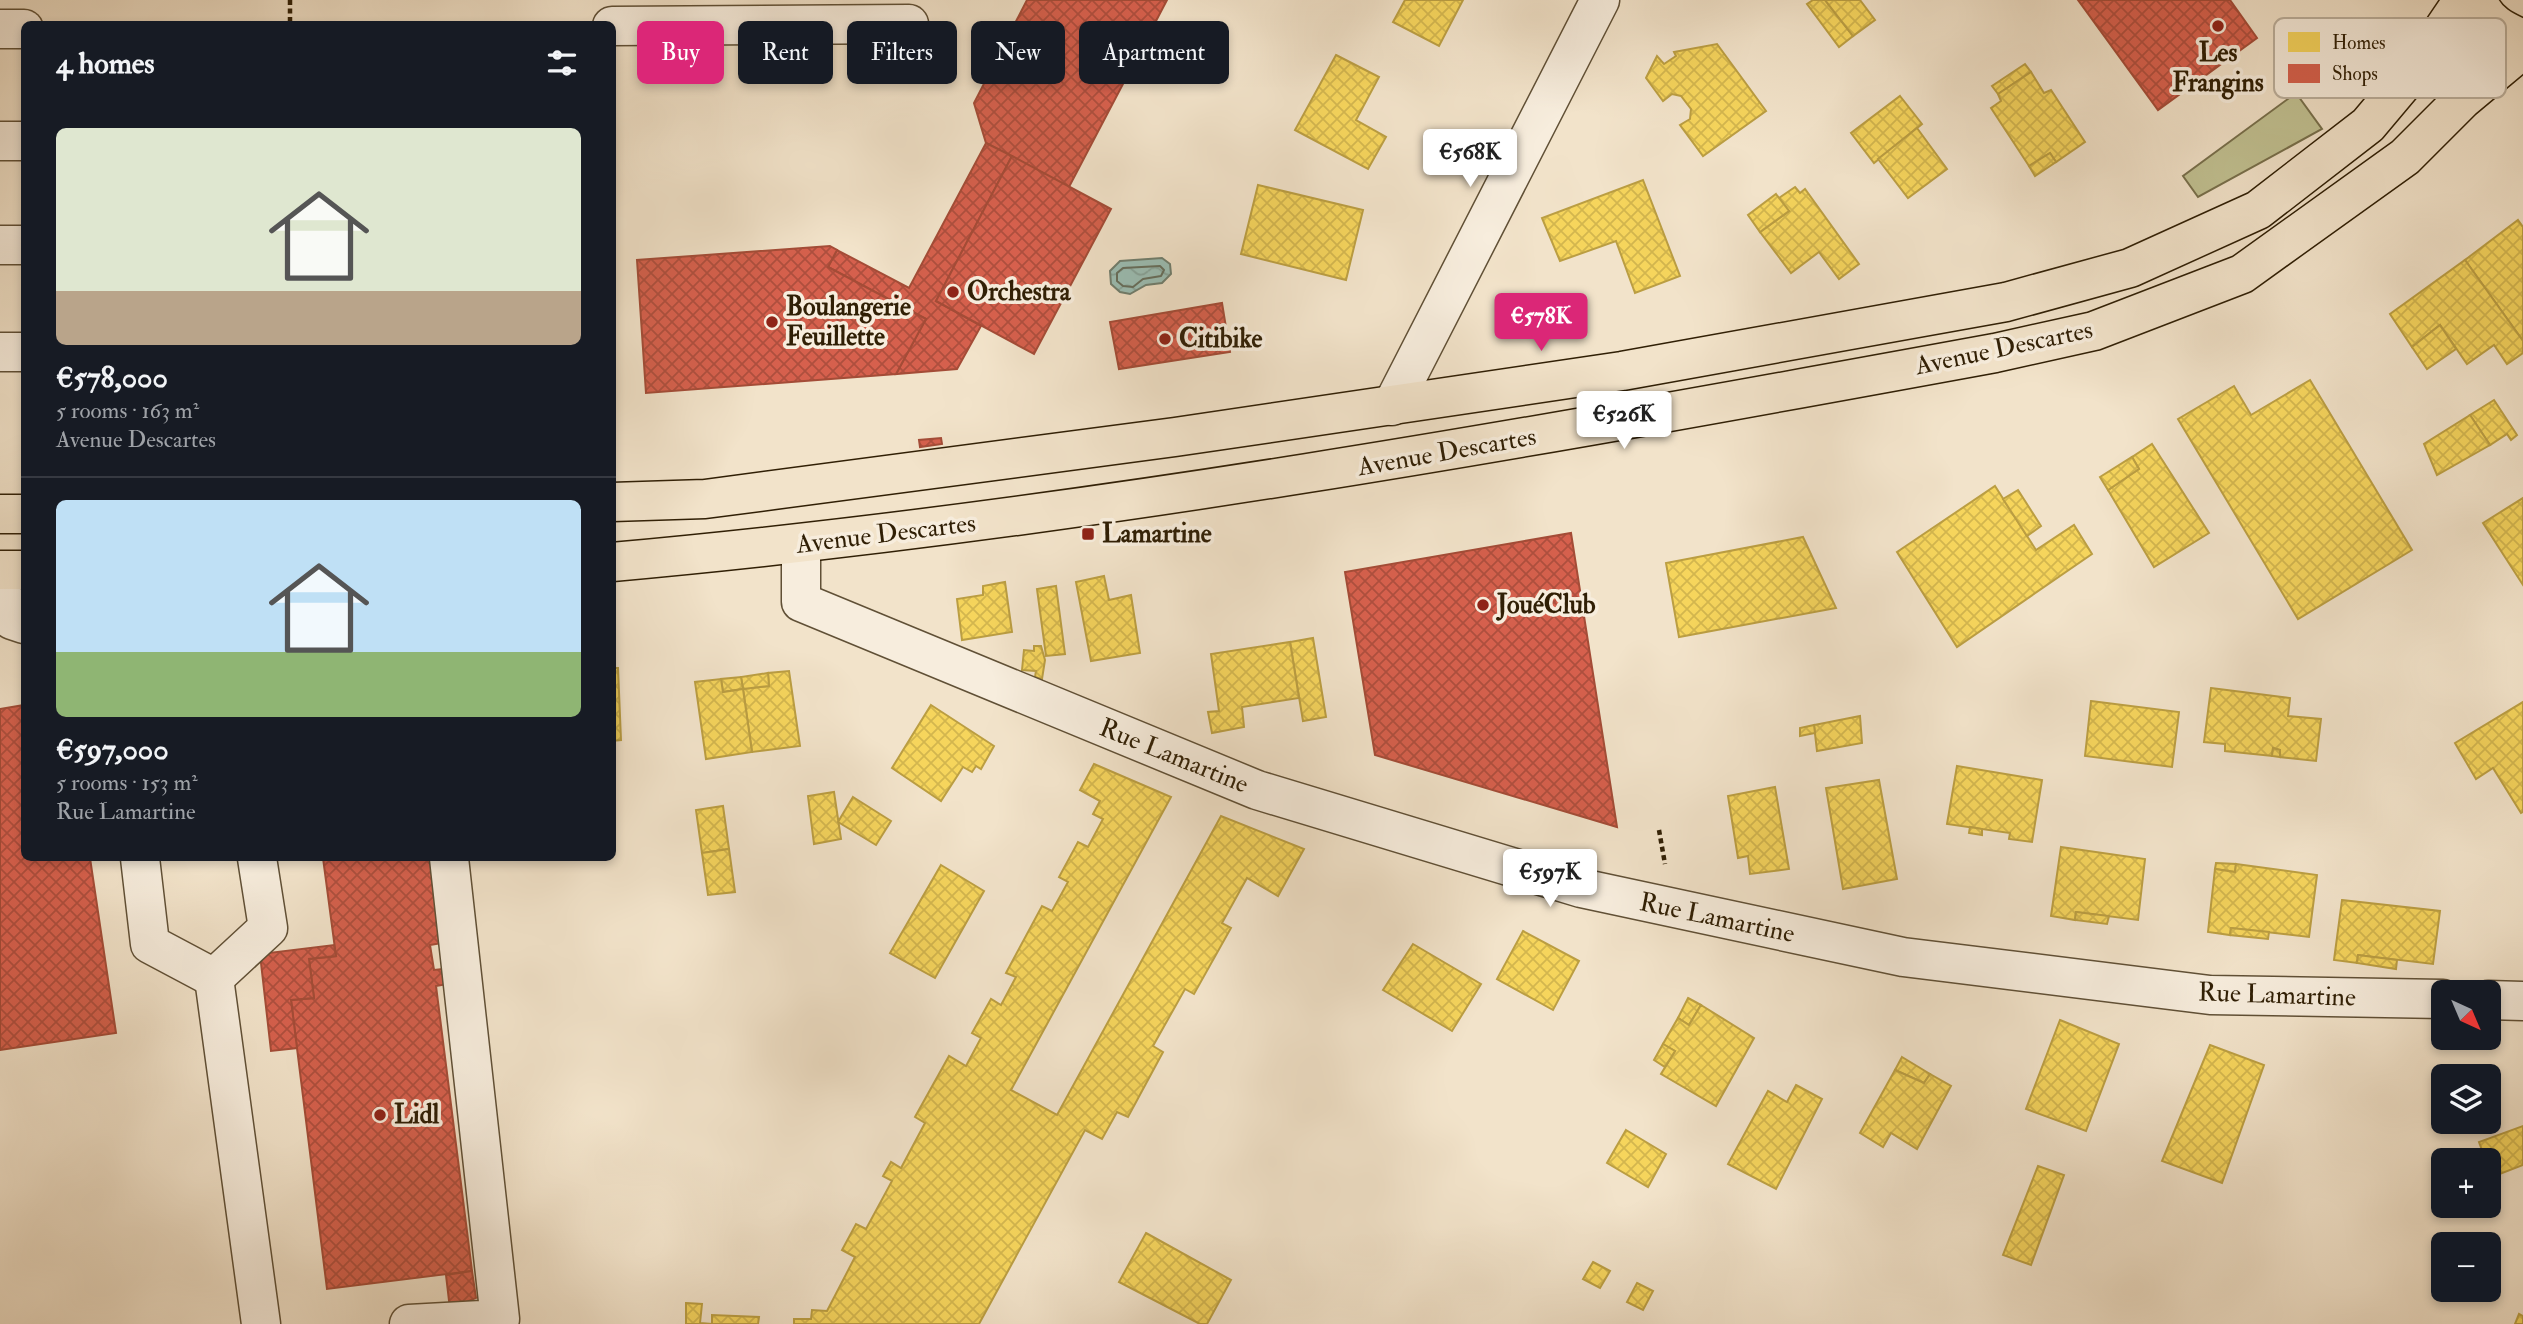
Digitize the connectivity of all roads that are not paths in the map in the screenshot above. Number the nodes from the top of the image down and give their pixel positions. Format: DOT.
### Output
graph roads {
  1 [pos="1600,0"];
  2 [pos="2463,0"];
  3 [pos="2479,0"];
  4 [pos="2451,18"];
  5 [pos="2490,18"];
  6 [pos="847,24"];
  7 [pos="616,26"];
  8 [pos="0,29"];
  9 [pos="21,29"];
  10 [pos="2506,32"];
  11 [pos="2523,39"];
  12 [pos="2523,49"];
  13 [pos="2506,63"];
  14 [pos="2391,98"];
  15 [pos="2464,98"];
  16 [pos="0,141"];
  17 [pos="21,141"];
  18 [pos="0,245"];
  19 [pos="21,245"];
  20 [pos="0,352"];
  21 [pos="21,352"];
  22 [pos="1392,406"];
  23 [pos="616,502"];
  24 [pos="0,514"];
  25 [pos="21,514"];
  26 [pos="801,545"];
  27 [pos="616,562"];
  28 [pos="0,570"];
  29 [pos="21,570"];
  30 [pos="0,588"];
  31 [pos="21,623"];
  32 [pos="141,861"];
  33 [pos="257,861"];
  34 [pos="449,861"];
  35 [pos="214,978"];
  36 [pos="2431,999"];
  37 [pos="2501,1000"];
  38 [pos="2523,1001"];
  39 [pos="261,1324"];
  40 [pos="410,1324"];
  1 -- 22 [label="street"];
  2 -- 4 [label="main road, Avenue Descartes"];
  3 -- 5 [label="main road"];
  6 -- 7 [label="street"];
  8 -- 9 [label="street"];
  10 -- 11 [label="main road"];
  12 -- 13 [label="main road, Avenue Descartes"];
  14 -- 22 [label="main road, Avenue Descartes"];
  15 -- 26 [label="main road, Avenue Descartes"];
  16 -- 17 [label="street"];
  18 -- 19 [label="street"];
  20 -- 21 [label="street"];
  22 -- 23 [label="main road, Avenue Descartes"];
  24 -- 25 [label="main road"];
  26 -- 27 [label="main road, Avenue Descartes"];
  26 -- 36 [label="street, Rue Lamartine"];
  28 -- 29 [label="main road"];
  30 -- 31 [label="street"];
  32 -- 35 [label="street"];
  33 -- 35 [label="street"];
  34 -- 40 [label="street"];
  35 -- 39 [label="street"];
  37 -- 38 [label="street"];
}
